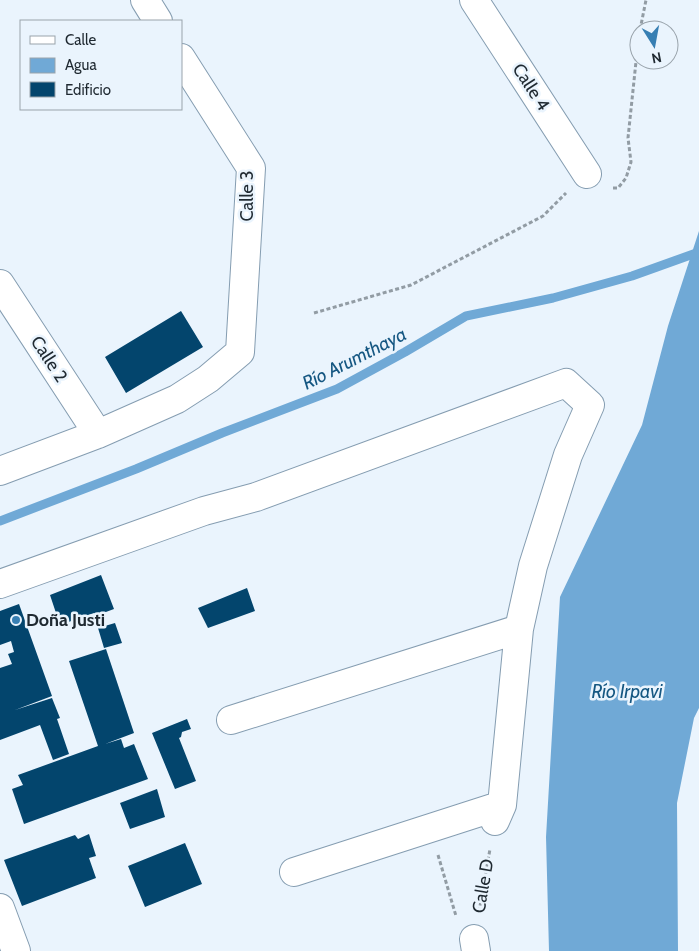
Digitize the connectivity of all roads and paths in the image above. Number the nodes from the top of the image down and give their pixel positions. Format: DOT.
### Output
graph roads {
  1 [pos="145,0"];
  2 [pos="474,0"];
  3 [pos="646,0"];
  4 [pos="157,20"];
  5 [pos="642,20"];
  6 [pos="182,60"];
  7 [pos="635,70"];
  8 [pos="587,174"];
  9 [pos="0,284"];
  10 [pos="314,313"];
  11 [pos="98,434"];
  12 [pos="0,471"];
  13 [pos="0,584"];
  14 [pos="519,629"];
  15 [pos="231,720"];
  16 [pos="498,813"];
  17 [pos="294,872"];
  18 [pos="0,908"];
  19 [pos="475,945"];
  20 [pos="16,951"];
  1 -- 4 [label="street"];
  2 -- 8 [label="street, Calle 4"];
  3 -- 5 [label="path"];
  6 -- 11 [label="street, Calle 3"];
  7 -- 8 [label="path"];
  8 -- 10 [label="path"];
  9 -- 11 [label="street, Calle 2"];
  11 -- 12 [label="street"];
  13 -- 14 [label="street"];
  14 -- 15 [label="street"];
  14 -- 16 [label="street"];
  16 -- 17 [label="street"];
  16 -- 19 [label="path, Calle D"];
  18 -- 20 [label="street"];
}
